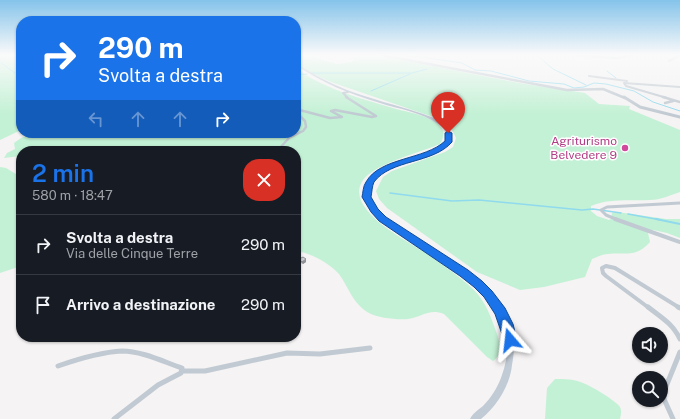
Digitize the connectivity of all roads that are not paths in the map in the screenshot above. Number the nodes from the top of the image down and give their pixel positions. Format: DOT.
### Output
graph roads {
  1 [pos="311,75"];
  2 [pos="480,75"];
  3 [pos="589,76"];
  4 [pos="634,83"];
  5 [pos="680,87"];
  6 [pos="348,92"];
  7 [pos="674,100"];
  8 [pos="680,102"];
  9 [pos="665,103"];
  10 [pos="301,111"];
  11 [pos="301,116"];
  12 [pos="680,117"];
  13 [pos="301,132"];
  14 [pos="289,138"];
  15 [pos="282,146"];
  16 [pos="680,203"];
  17 [pos="680,242"];
  18 [pos="680,308"];
  19 [pos="680,339"];
  20 [pos="370,348"];
  21 [pos="680,352"];
  22 [pos="58,366"];
  23 [pos="182,371"];
  24 [pos="114,419"];
  25 [pos="474,419"];
  26 [pos="673,419"];
  1 -- 6 [label="main road"];
  2 -- 12 [label="street"];
  3 -- 4 [label="street"];
  4 -- 5 [label="street"];
  4 -- 7 [label="street"];
  6 -- 10 [label="street"];
  6 -- 25 [label="main road"];
  7 -- 8 [label="street"];
  7 -- 9 [label="street"];
  11 -- 13 [label="street"];
  14 -- 15 [label="street"];
  16 -- 17 [label="street"];
  18 -- 19 [label="street"];
  20 -- 23 [label="street"];
  21 -- 26 [label="street"];
  22 -- 23 [label="street"];
  23 -- 24 [label="street"];
}
